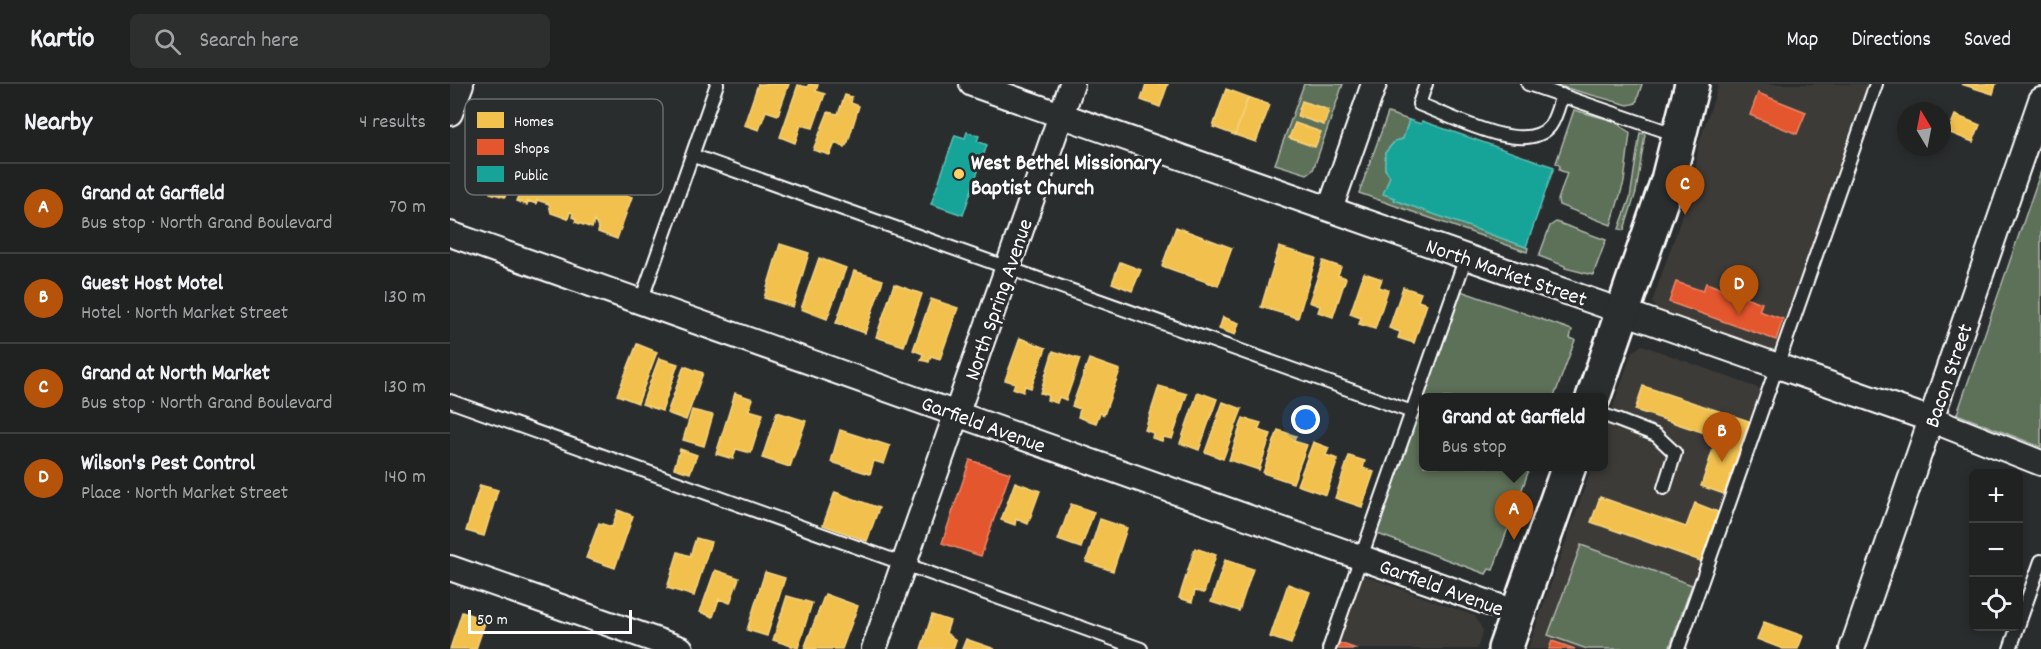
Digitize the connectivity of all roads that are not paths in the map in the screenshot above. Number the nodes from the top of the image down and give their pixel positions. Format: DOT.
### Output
graph roads {
  1 [pos="460,84"];
  2 [pos="717,84"];
  3 [pos="972,84"];
  4 [pos="1072,84"];
  5 [pos="1374,84"];
  6 [pos="1426,84"];
  7 [pos="1528,84"];
  8 [pos="1692,84"];
  9 [pos="1876,84"];
  10 [pos="1562,95"];
  11 [pos="2041,100"];
  12 [pos="450,113"];
  13 [pos="1061,115"];
  14 [pos="1679,135"];
  15 [pos="694,156"];
  16 [pos="1330,209"];
  17 [pos="450,234"];
  18 [pos="1466,257"];
  19 [pos="1008,268"];
  20 [pos="641,301"];
  21 [pos="1622,312"];
  22 [pos="1776,366"];
  23 [pos="1595,393"];
  24 [pos="450,401"];
  25 [pos="1412,412"];
  26 [pos="957,413"];
  27 [pos="1608,417"];
  28 [pos="1932,420"];
  29 [pos="2041,463"];
  30 [pos="1567,471"];
  31 [pos="1664,488"];
  32 [pos="1361,557"];
  33 [pos="2041,561"];
  34 [pos="904,564"];
  35 [pos="450,568"];
  36 [pos="2023,612"];
  37 [pos="1517,613"];
  38 [pos="2016,631"];
  39 [pos="681,649"];
  40 [pos="874,649"];
  41 [pos="1141,649"];
  42 [pos="1329,649"];
  43 [pos="1505,649"];
  44 [pos="1678,649"];
  45 [pos="1852,649"];
  46 [pos="2010,649"];
  1 -- 12 [label="street"];
  2 -- 15 [label="lane"];
  3 -- 13 [label="street, North Market Street"];
  4 -- 13 [label="street, North Spring Avenue"];
  5 -- 16 [label="street"];
  6 -- 10 [label="lane"];
  7 -- 10 [label="lane"];
  8 -- 14 [label="main road"];
  9 -- 22 [label="lane"];
  10 -- 14 [label="lane"];
  11 -- 28 [label="street, Bacon Street"];
  13 -- 16 [label="street, North Market Street"];
  13 -- 19 [label="street, North Spring Avenue"];
  14 -- 21 [label="main road"];
  15 -- 19 [label="lane"];
  15 -- 20 [label="lane"];
  16 -- 18 [label="street, North Market Street"];
  17 -- 20 [label="street, Garfield Avenue"];
  18 -- 21 [label="street, North Market Street"];
  18 -- 25 [label="lane"];
  19 -- 25 [label="lane"];
  19 -- 26 [label="street, North Spring Avenue"];
  20 -- 26 [label="street, Garfield Avenue"];
  21 -- 22 [label="street, North Market Street"];
  21 -- 23 [label="main road"];
  22 -- 28 [label="street, North Market Street"];
  22 -- 44 [label="lane"];
  24 -- 34 [label="lane"];
  25 -- 32 [label="lane"];
  26 -- 32 [label="street, Garfield Avenue"];
  26 -- 34 [label="street, North Spring Avenue"];
  27 -- 31 [label="lane"];
  28 -- 29 [label="street, North Market Street"];
  28 -- 45 [label="street, Bacon Street"];
  30 -- 37 [label="main road"];
  32 -- 37 [label="street, Garfield Avenue"];
  32 -- 42 [label="lane"];
  33 -- 36 [label="lane"];
  34 -- 40 [label="street, North Spring Avenue"];
  34 -- 41 [label="lane"];
  35 -- 39 [label="street"];
  37 -- 43 [label="main road"];
  38 -- 46 [label="lane"];
}
